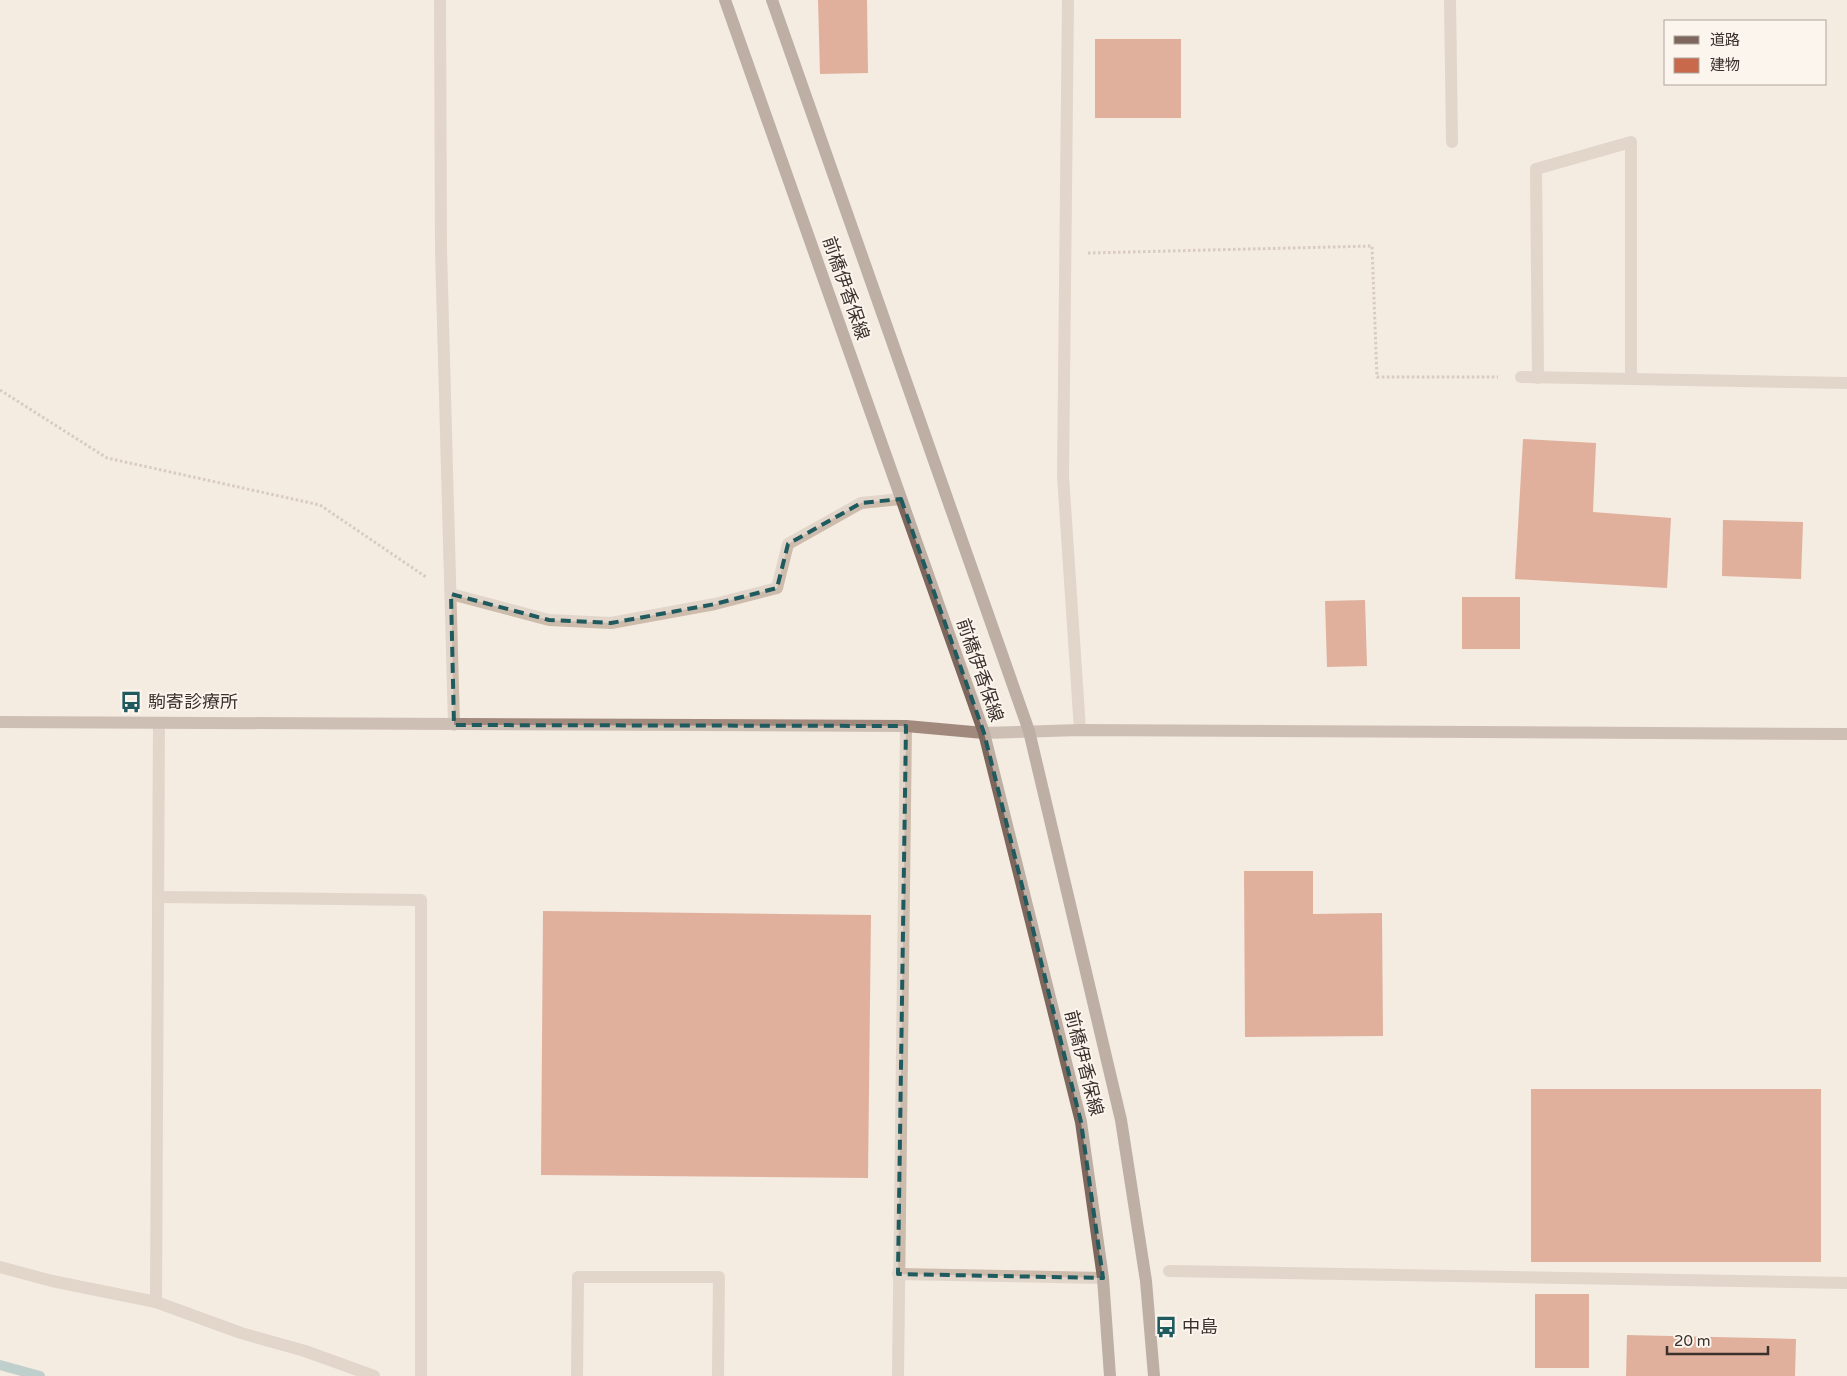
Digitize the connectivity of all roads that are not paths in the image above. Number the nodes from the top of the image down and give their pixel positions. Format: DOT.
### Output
graph roads {
  1 [pos="440,0"];
  2 [pos="725,0"];
  3 [pos="772,0"];
  4 [pos="1068,0"];
  5 [pos="1450,0"];
  6 [pos="1452,142"];
  7 [pos="1521,377"];
  8 [pos="1538,378"];
  9 [pos="1631,379"];
  10 [pos="1847,383"];
  11 [pos="902,499"];
  12 [pos="451,594"];
  13 [pos="0,722"];
  14 [pos="158,723"];
  15 [pos="454,725"];
  16 [pos="906,726"];
  17 [pos="1080,730"];
  18 [pos="1028,731"];
  19 [pos="984,732"];
  20 [pos="1847,734"];
  21 [pos="158,896"];
  22 [pos="0,1267"];
  23 [pos="1169,1271"];
  24 [pos="898,1274"];
  25 [pos="1103,1278"];
  26 [pos="1847,1283"];
  27 [pos="156,1302"];
  28 [pos="374,1376"];
  29 [pos="421,1376"];
  30 [pos="577,1376"];
  31 [pos="718,1376"];
  32 [pos="898,1376"];
  33 [pos="1110,1376"];
  34 [pos="1154,1376"];
  1 -- 12 [label="street"];
  2 -- 11 [label="main road, 前橋伊香保線"];
  3 -- 18 [label="main road, 前橋伊香保線"];
  4 -- 17 [label="street"];
  5 -- 6 [label="street"];
  7 -- 8 [label="street"];
  8 -- 9 [label="street"];
  8 -- 9 [label="street"];
  9 -- 10 [label="street"];
  11 -- 12 [label="street"];
  11 -- 19 [label="main road, 前橋伊香保線"];
  12 -- 15 [label="street"];
  13 -- 14 [label="street"];
  14 -- 15 [label="street"];
  14 -- 21 [label="street"];
  15 -- 16 [label="street"];
  16 -- 19 [label="street"];
  16 -- 24 [label="street"];
  17 -- 18 [label="street"];
  17 -- 20 [label="street"];
  18 -- 19 [label="street"];
  18 -- 34 [label="main road, 前橋伊香保線"];
  19 -- 25 [label="main road, 前橋伊香保線"];
  21 -- 27 [label="street"];
  21 -- 29 [label="street"];
  22 -- 27 [label="street"];
  23 -- 26 [label="street"];
  24 -- 25 [label="street"];
  24 -- 32 [label="street"];
  25 -- 33 [label="main road, 前橋伊香保線"];
  27 -- 28 [label="street"];
  30 -- 31 [label="street"];
}
